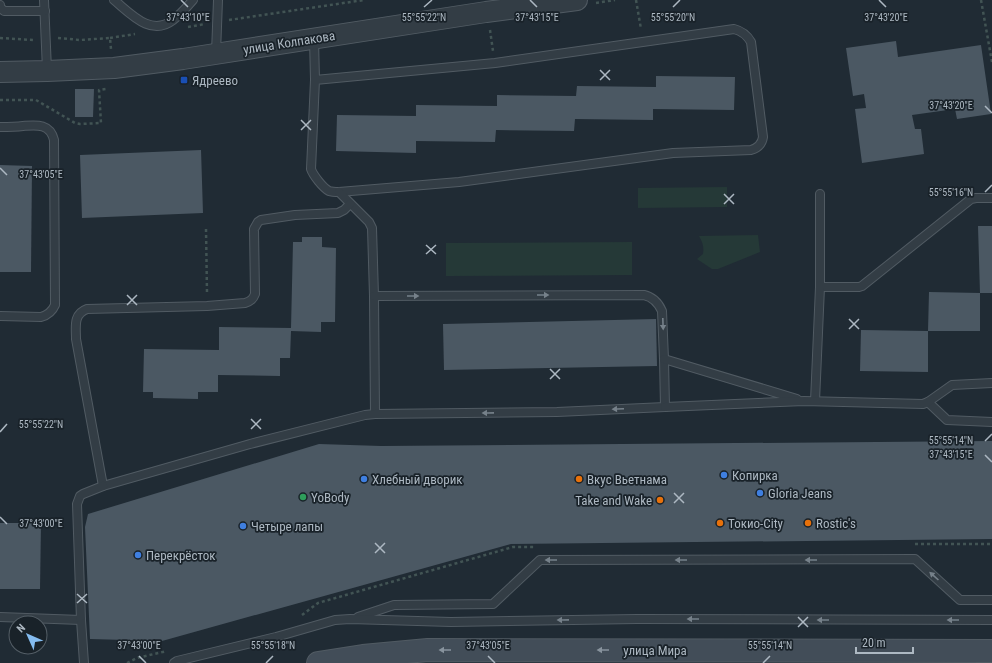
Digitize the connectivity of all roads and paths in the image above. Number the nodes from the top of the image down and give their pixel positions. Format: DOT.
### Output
graph roads {
  1 [pos="44,0"];
  2 [pos="114,0"];
  3 [pos="193,0"];
  4 [pos="218,0"];
  5 [pos="364,0"];
  6 [pos="636,0"];
  7 [pos="981,0"];
  8 [pos="568,1"];
  9 [pos="0,5"];
  10 [pos="44,11"];
  11 [pos="217,22"];
  12 [pos="640,23"];
  13 [pos="183,28"];
  14 [pos="138,34"];
  15 [pos="110,38"];
  16 [pos="314,38"];
  17 [pos="216,54"];
  18 [pos="992,62"];
  19 [pos="47,71"];
  20 [pos="0,72"];
  21 [pos="315,80"];
  22 [pos="112,89"];
  23 [pos="0,100"];
  24 [pos="0,127"];
  25 [pos="339,192"];
  26 [pos="820,194"];
  27 [pos="992,198"];
  28 [pos="350,204"];
  29 [pos="206,229"];
  30 [pos="820,287"];
  31 [pos="374,296"];
  32 [pos="207,306"];
  33 [pos="0,316"];
  34 [pos="664,359"];
  35 [pos="992,383"];
  36 [pos="804,401"];
  37 [pos="815,401"];
  38 [pos="928,402"];
  39 [pos="665,407"];
  40 [pos="375,414"];
  41 [pos="992,422"];
  42 [pos="104,486"];
  43 [pos="992,600"];
  44 [pos="0,617"];
  45 [pos="350,619"];
  46 [pos="81,620"];
  47 [pos="992,620"];
  48 [pos="992,651"];
  49 [pos="84,663"];
  50 [pos="174,663"];
  51 [pos="318,663"];
  1 -- 10 [label="lane"];
  2 -- 3 [label="lane"];
  4 -- 11 [label="lane"];
  5 -- 11 [label="path"];
  6 -- 12 [label="path"];
  7 -- 18 [label="path"];
  8 -- 16 [label="street, улица Колпакова"];
  9 -- 10 [label="lane"];
  10 -- 19 [label="lane"];
  11 -- 13 [label="path"];
  11 -- 17 [label="lane"];
  14 -- 15 [label="path"];
  16 -- 17 [label="street, улица Колпакова"];
  16 -- 21 [label="lane"];
  17 -- 19 [label="street, улица Колпакова"];
  19 -- 20 [label="street, улица Колпакова"];
  21 -- 25 [label="lane"];
  21 -- 25 [label="lane"];
  22 -- 23 [label="path"];
  24 -- 33 [label="lane"];
  25 -- 28 [label="lane"];
  26 -- 30 [label="lane"];
  27 -- 30 [label="lane"];
  28 -- 31 [label="lane"];
  28 -- 32 [label="lane"];
  29 -- 32 [label="path"];
  30 -- 37 [label="lane"];
  31 -- 34 [label="lane, one-way"];
  31 -- 40 [label="lane"];
  32 -- 42 [label="lane"];
  34 -- 36 [label="lane"];
  34 -- 39 [label="lane"];
  35 -- 38 [label="lane"];
  36 -- 37 [label="lane"];
  36 -- 39 [label="lane"];
  37 -- 38 [label="lane"];
  38 -- 41 [label="lane"];
  39 -- 40 [label="lane, one-way"];
  40 -- 42 [label="lane"];
  42 -- 46 [label="lane"];
  43 -- 45 [label="lane, one-way"];
  44 -- 46 [label="lane"];
  47 -- 45 [label="lane, one-way"];
  45 -- 50 [label="lane"];
  46 -- 49 [label="lane"];
  48 -- 51 [label="main road, улица Мира, one-way"];
}
